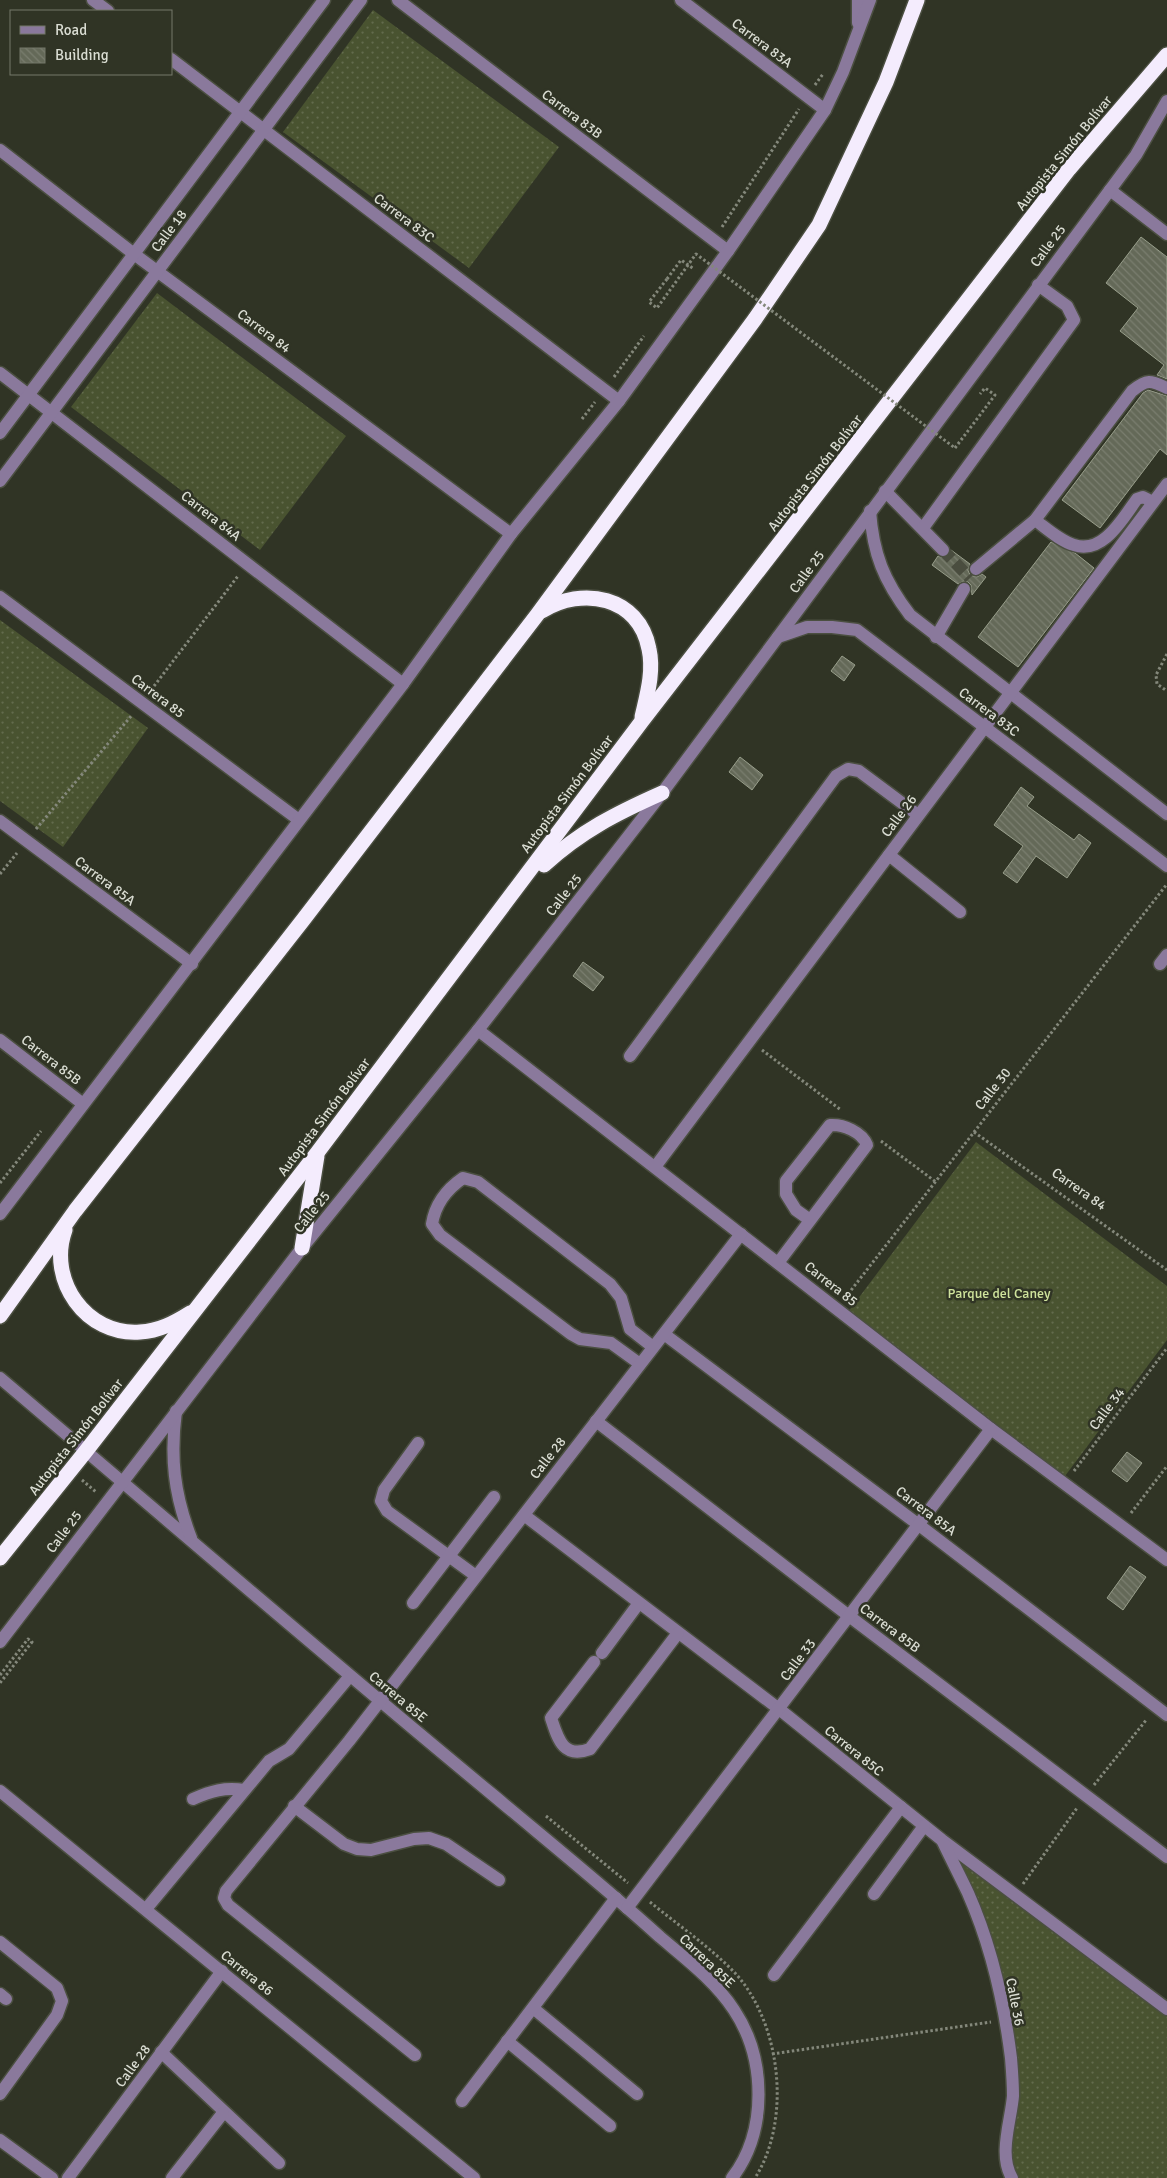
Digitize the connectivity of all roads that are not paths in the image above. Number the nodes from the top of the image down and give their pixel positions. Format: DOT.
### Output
graph roads {
  1 [pos="93,0"];
  2 [pos="324,0"];
  3 [pos="361,0"];
  4 [pos="398,0"];
  5 [pos="681,0"];
  6 [pos="858,0"];
  7 [pos="870,0"];
  8 [pos="917,0"];
  9 [pos="107,10"];
  10 [pos="857,33"];
  11 [pos="1167,55"];
  12 [pos="172,61"];
  13 [pos="1167,101"];
  14 [pos="825,110"];
  15 [pos="240,112"];
  16 [pos="1167,119"];
  17 [pos="263,130"];
  18 [pos="0,150"];
  19 [pos="1136,155"];
  20 [pos="1110,190"];
  21 [pos="1167,234"];
  22 [pos="728,251"];
  23 [pos="134,254"];
  24 [pos="158,271"];
  25 [pos="1038,285"];
  26 [pos="0,373"];
  27 [pos="1167,388"];
  28 [pos="29,394"];
  29 [pos="619,401"];
  30 [pos="52,411"];
  31 [pos="0,433"];
  32 [pos="0,480"];
  33 [pos="1167,484"];
  34 [pos="885,491"];
  35 [pos="1153,502"];
  36 [pos="870,511"];
  37 [pos="1035,520"];
  38 [pos="923,528"];
  39 [pos="512,534"];
  40 [pos="943,550"];
  41 [pos="976,569"];
  42 [pos="964,589"];
  43 [pos="0,597"];
  44 [pos="537,615"];
  45 [pos="778,636"];
  46 [pos="936,637"];
  47 [pos="403,684"];
  48 [pos="1010,694"];
  49 [pos="642,721"];
  50 [pos="985,727"];
  51 [pos="662,793"];
  52 [pos="1167,814"];
  53 [pos="918,815"];
  54 [pos="299,820"];
  55 [pos="0,821"];
  56 [pos="889,855"];
  57 [pos="1167,866"];
  58 [pos="515,892"];
  59 [pos="960,912"];
  60 [pos="192,964"];
  61 [pos="478,1030"];
  62 [pos="0,1040"];
  63 [pos="630,1056"];
  64 [pos="83,1104"];
  65 [pos="317,1153"];
  66 [pos="655,1167"];
  67 [pos="5,1204"];
  68 [pos="74,1211"];
  69 [pos="0,1214"];
  70 [pos="810,1220"];
  71 [pos="741,1234"];
  72 [pos="302,1248"];
  73 [pos="778,1263"];
  74 [pos="196,1310"];
  75 [pos="0,1316"];
  76 [pos="664,1334"];
  77 [pos="653,1347"];
  78 [pos="640,1364"];
  79 [pos="0,1378"];
  80 [pos="176,1411"];
  81 [pos="596,1421"];
  82 [pos="991,1429"];
  83 [pos="418,1443"];
  84 [pos="86,1451"];
  85 [pos="122,1481"];
  86 [pos="494,1497"];
  87 [pos="524,1514"];
  88 [pos="919,1525"];
  89 [pos="192,1540"];
  90 [pos="450,1557"];
  91 [pos="0,1558"];
  92 [pos="1167,1560"];
  93 [pos="476,1576"];
  94 [pos="413,1603"];
  95 [pos="640,1603"];
  96 [pos="849,1616"];
  97 [pos="678,1633"];
  98 [pos="0,1642"];
  99 [pos="350,1676"];
  100 [pos="380,1701"];
  101 [pos="779,1709"];
  102 [pos="1167,1715"];
  103 [pos="244,1790"];
  104 [pos="0,1791"];
  105 [pos="5,1798"];
  106 [pos="193,1799"];
  107 [pos="294,1806"];
  108 [pos="901,1807"];
  109 [pos="924,1826"];
  110 [pos="942,1840"];
  111 [pos="1167,1857"];
  112 [pos="499,1880"];
  113 [pos="874,1894"];
  114 [pos="616,1898"];
  115 [pos="627,1908"];
  116 [pos="146,1909"];
  117 [pos="0,1942"];
  118 [pos="222,1971"];
  119 [pos="774,1975"];
  120 [pos="532,2008"];
  121 [pos="1167,2009"];
  122 [pos="507,2041"];
  123 [pos="161,2052"];
  124 [pos="414,2055"];
  125 [pos="0,2094"];
  126 [pos="637,2094"];
  127 [pos="462,2101"];
  128 [pos="223,2113"];
  129 [pos="610,2126"];
  130 [pos="0,2140"];
  131 [pos="278,2163"];
  132 [pos="52,2178"];
  133 [pos="68,2178"];
  134 [pos="172,2178"];
  135 [pos="474,2178"];
  136 [pos="732,2178"];
  137 [pos="1012,2178"];
  1 -- 9 [label="street"];
  2 -- 15 [label="street, Calle 18"];
  3 -- 17 [label="street, Calle 18"];
  4 -- 22 [label="street, Carrera 83B"];
  5 -- 14 [label="street, Carrera 83A"];
  6 -- 10 [label="street"];
  7 -- 10 [label="street"];
  8 -- 44 [label="highway"];
  10 -- 14 [label="street"];
  11 -- 49 [label="highway, Autopista Simón Bolívar"];
  12 -- 15 [label="street, Carrera 83C"];
  13 -- 19 [label="street, Calle 25"];
  14 -- 22 [label="street"];
  15 -- 17 [label="street, Carrera 83C"];
  15 -- 23 [label="street, Calle 18"];
  16 -- 19 [label="street, Calle 25"];
  17 -- 24 [label="street, Calle 18"];
  17 -- 29 [label="street, Carrera 83C"];
  18 -- 23 [label="street, Carrera 84"];
  19 -- 20 [label="street, Calle 25"];
  20 -- 21 [label="street"];
  20 -- 25 [label="street, Calle 25"];
  22 -- 29 [label="street"];
  23 -- 24 [label="street, Carrera 84"];
  23 -- 28 [label="street, Calle 18"];
  24 -- 30 [label="street, Calle 18"];
  24 -- 39 [label="street, Carrera 84"];
  25 -- 34 [label="street, Calle 25"];
  25 -- 38 [label="street"];
  26 -- 28 [label="street, Carrera 84A"];
  27 -- 37 [label="street"];
  28 -- 30 [label="street, Carrera 84A"];
  28 -- 31 [label="street, Calle 18"];
  29 -- 39 [label="street"];
  30 -- 32 [label="street, Calle 18"];
  30 -- 47 [label="street, Carrera 84A"];
  33 -- 35 [label="street, Calle 26"];
  34 -- 36 [label="street, Calle 25"];
  34 -- 38 [label="street"];
  35 -- 37 [label="street"];
  35 -- 48 [label="street, Calle 26"];
  36 -- 45 [label="street, Calle 25"];
  36 -- 46 [label="street, Carrera 83C"];
  37 -- 41 [label="street"];
  38 -- 40 [label="street"];
  39 -- 47 [label="street"];
  42 -- 46 [label="street"];
  43 -- 54 [label="street, Carrera 85"];
  44 -- 49 [label="highway"];
  44 -- 68 [label="highway"];
  45 -- 50 [label="street, Carrera 83C"];
  45 -- 51 [label="street, Calle 25"];
  46 -- 48 [label="street, Carrera 83C"];
  47 -- 54 [label="street"];
  48 -- 50 [label="street, Calle 26"];
  48 -- 52 [label="street, Carrera 83C"];
  49 -- 58 [label="highway, Autopista Simón Bolívar"];
  50 -- 53 [label="street, Calle 26"];
  50 -- 57 [label="street, Carrera 83C"];
  51 -- 58 [label="highway"];
  51 -- 61 [label="street, Calle 25"];
  53 -- 56 [label="street, Calle 26"];
  53 -- 63 [label="street"];
  54 -- 60 [label="street"];
  55 -- 60 [label="street, Carrera 85A"];
  56 -- 59 [label="street"];
  56 -- 66 [label="street, Calle 26"];
  58 -- 65 [label="highway, Autopista Simón Bolívar"];
  60 -- 64 [label="street"];
  61 -- 66 [label="street, Carrera 85"];
  61 -- 72 [label="street, Calle 25"];
  62 -- 64 [label="street, Carrera 85B"];
  64 -- 67 [label="street"];
  65 -- 72 [label="highway"];
  65 -- 74 [label="highway, Autopista Simón Bolívar"];
  66 -- 71 [label="street, Carrera 85"];
  67 -- 69 [label="street"];
  68 -- 74 [label="highway"];
  68 -- 75 [label="highway"];
  70 -- 70 [label="street"];
  70 -- 73 [label="street"];
  71 -- 73 [label="street, Carrera 85"];
  71 -- 76 [label="street, Calle 28"];
  72 -- 80 [label="street, Calle 25"];
  73 -- 82 [label="street, Carrera 85"];
  74 -- 84 [label="highway, Autopista Simón Bolívar"];
  76 -- 77 [label="street, Calle 28"];
  76 -- 88 [label="street, Carrera 85A"];
  77 -- 78 [label="street, Calle 28"];
  77 -- 78 [label="street"];
  78 -- 81 [label="street, Calle 28"];
  79 -- 84 [label="street, Carrera 85E"];
  80 -- 85 [label="street, Calle 25"];
  80 -- 89 [label="street"];
  81 -- 87 [label="street, Calle 28"];
  81 -- 96 [label="street, Carrera 85B"];
  82 -- 88 [label="street, Calle 33"];
  82 -- 92 [label="street, Carrera 85"];
  83 -- 90 [label="street"];
  84 -- 85 [label="street, Carrera 85E"];
  84 -- 91 [label="highway, Autopista Simón Bolívar"];
  85 -- 89 [label="street, Carrera 85E"];
  85 -- 98 [label="street, Calle 25"];
  86 -- 90 [label="street"];
  87 -- 93 [label="street, Calle 28"];
  87 -- 95 [label="street, Carrera 85C"];
  88 -- 96 [label="street, Calle 33"];
  88 -- 102 [label="street, Carrera 85A"];
  89 -- 99 [label="street, Carrera 85E"];
  90 -- 93 [label="street"];
  90 -- 94 [label="street"];
  93 -- 100 [label="street, Calle 28"];
  95 -- 97 [label="street, Carrera 85C"];
  95 -- 97 [label="street"];
  96 -- 101 [label="street, Calle 33"];
  96 -- 111 [label="street, Carrera 85B"];
  97 -- 101 [label="street, Carrera 85C"];
  99 -- 100 [label="street, Carrera 85E"];
  99 -- 103 [label="street"];
  100 -- 107 [label="street, Calle 28"];
  100 -- 114 [label="street, Carrera 85E"];
  101 -- 108 [label="street, Carrera 85C"];
  101 -- 115 [label="street, Calle 33"];
  103 -- 106 [label="street"];
  103 -- 116 [label="street"];
  104 -- 105 [label="street, Carrera 86"];
  105 -- 116 [label="street, Carrera 86"];
  107 -- 112 [label="street"];
  107 -- 124 [label="street, Calle 28"];
  108 -- 109 [label="street, Carrera 85C"];
  108 -- 119 [label="street"];
  109 -- 110 [label="street, Carrera 85C"];
  109 -- 113 [label="street"];
  110 -- 121 [label="street, Carrera 85C"];
  110 -- 137 [label="street, Calle 36"];
  114 -- 115 [label="street, Carrera 85E"];
  114 -- 120 [label="street"];
  115 -- 136 [label="street, Carrera 85E"];
  116 -- 118 [label="street, Carrera 86"];
  117 -- 125 [label="street"];
  118 -- 123 [label="street, Calle 28"];
  118 -- 135 [label="street, Carrera 86"];
  120 -- 122 [label="street"];
  120 -- 126 [label="street"];
  122 -- 127 [label="street"];
  122 -- 129 [label="street"];
  123 -- 128 [label="street"];
  123 -- 133 [label="street, Calle 28"];
  128 -- 131 [label="street"];
  128 -- 134 [label="street"];
  130 -- 132 [label="street"];
}
